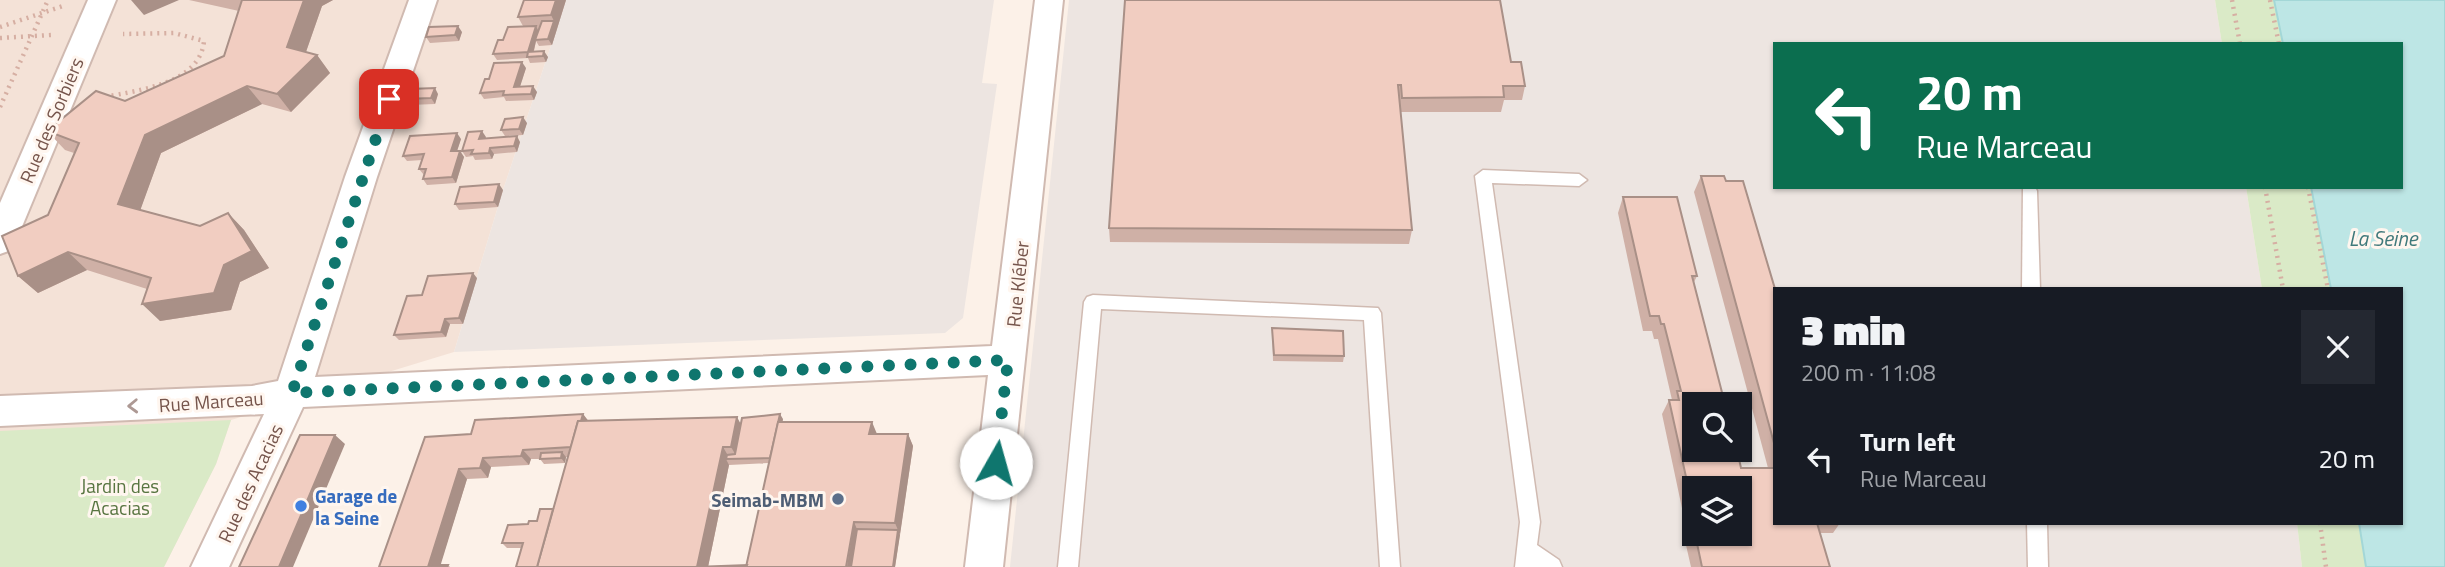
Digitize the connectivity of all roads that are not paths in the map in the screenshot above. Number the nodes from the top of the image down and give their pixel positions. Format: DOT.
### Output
graph roads {
  1 [pos="102,0"];
  2 [pos="423,0"];
  3 [pos="1049,0"];
  4 [pos="1579,180"];
  5 [pos="2029,191"];
  6 [pos="0,241"];
  7 [pos="2031,287"];
  8 [pos="1008,360"];
  9 [pos="292,393"];
  10 [pos="0,411"];
  11 [pos="2037,525"];
  12 [pos="1526,558"];
  13 [pos="210,567"];
  14 [pos="984,567"];
  15 [pos="1068,567"];
  16 [pos="1390,567"];
  17 [pos="1552,567"];
  18 [pos="2038,567"];
  1 -- 6 [label="street, Rue des Sorbiers"];
  2 -- 9 [label="street, Rue des Acacias"];
  3 -- 8 [label="street, Rue Kléber"];
  4 -- 12 [label="lane"];
  5 -- 7 [label="lane"];
  8 -- 9 [label="street, Rue Marceau"];
  8 -- 14 [label="street, Rue Kléber"];
  9 -- 10 [label="street, Rue Marceau, one-way"];
  9 -- 13 [label="street, Rue des Acacias"];
  11 -- 18 [label="lane"];
  12 -- 17 [label="lane"];
  15 -- 16 [label="lane"];
}
